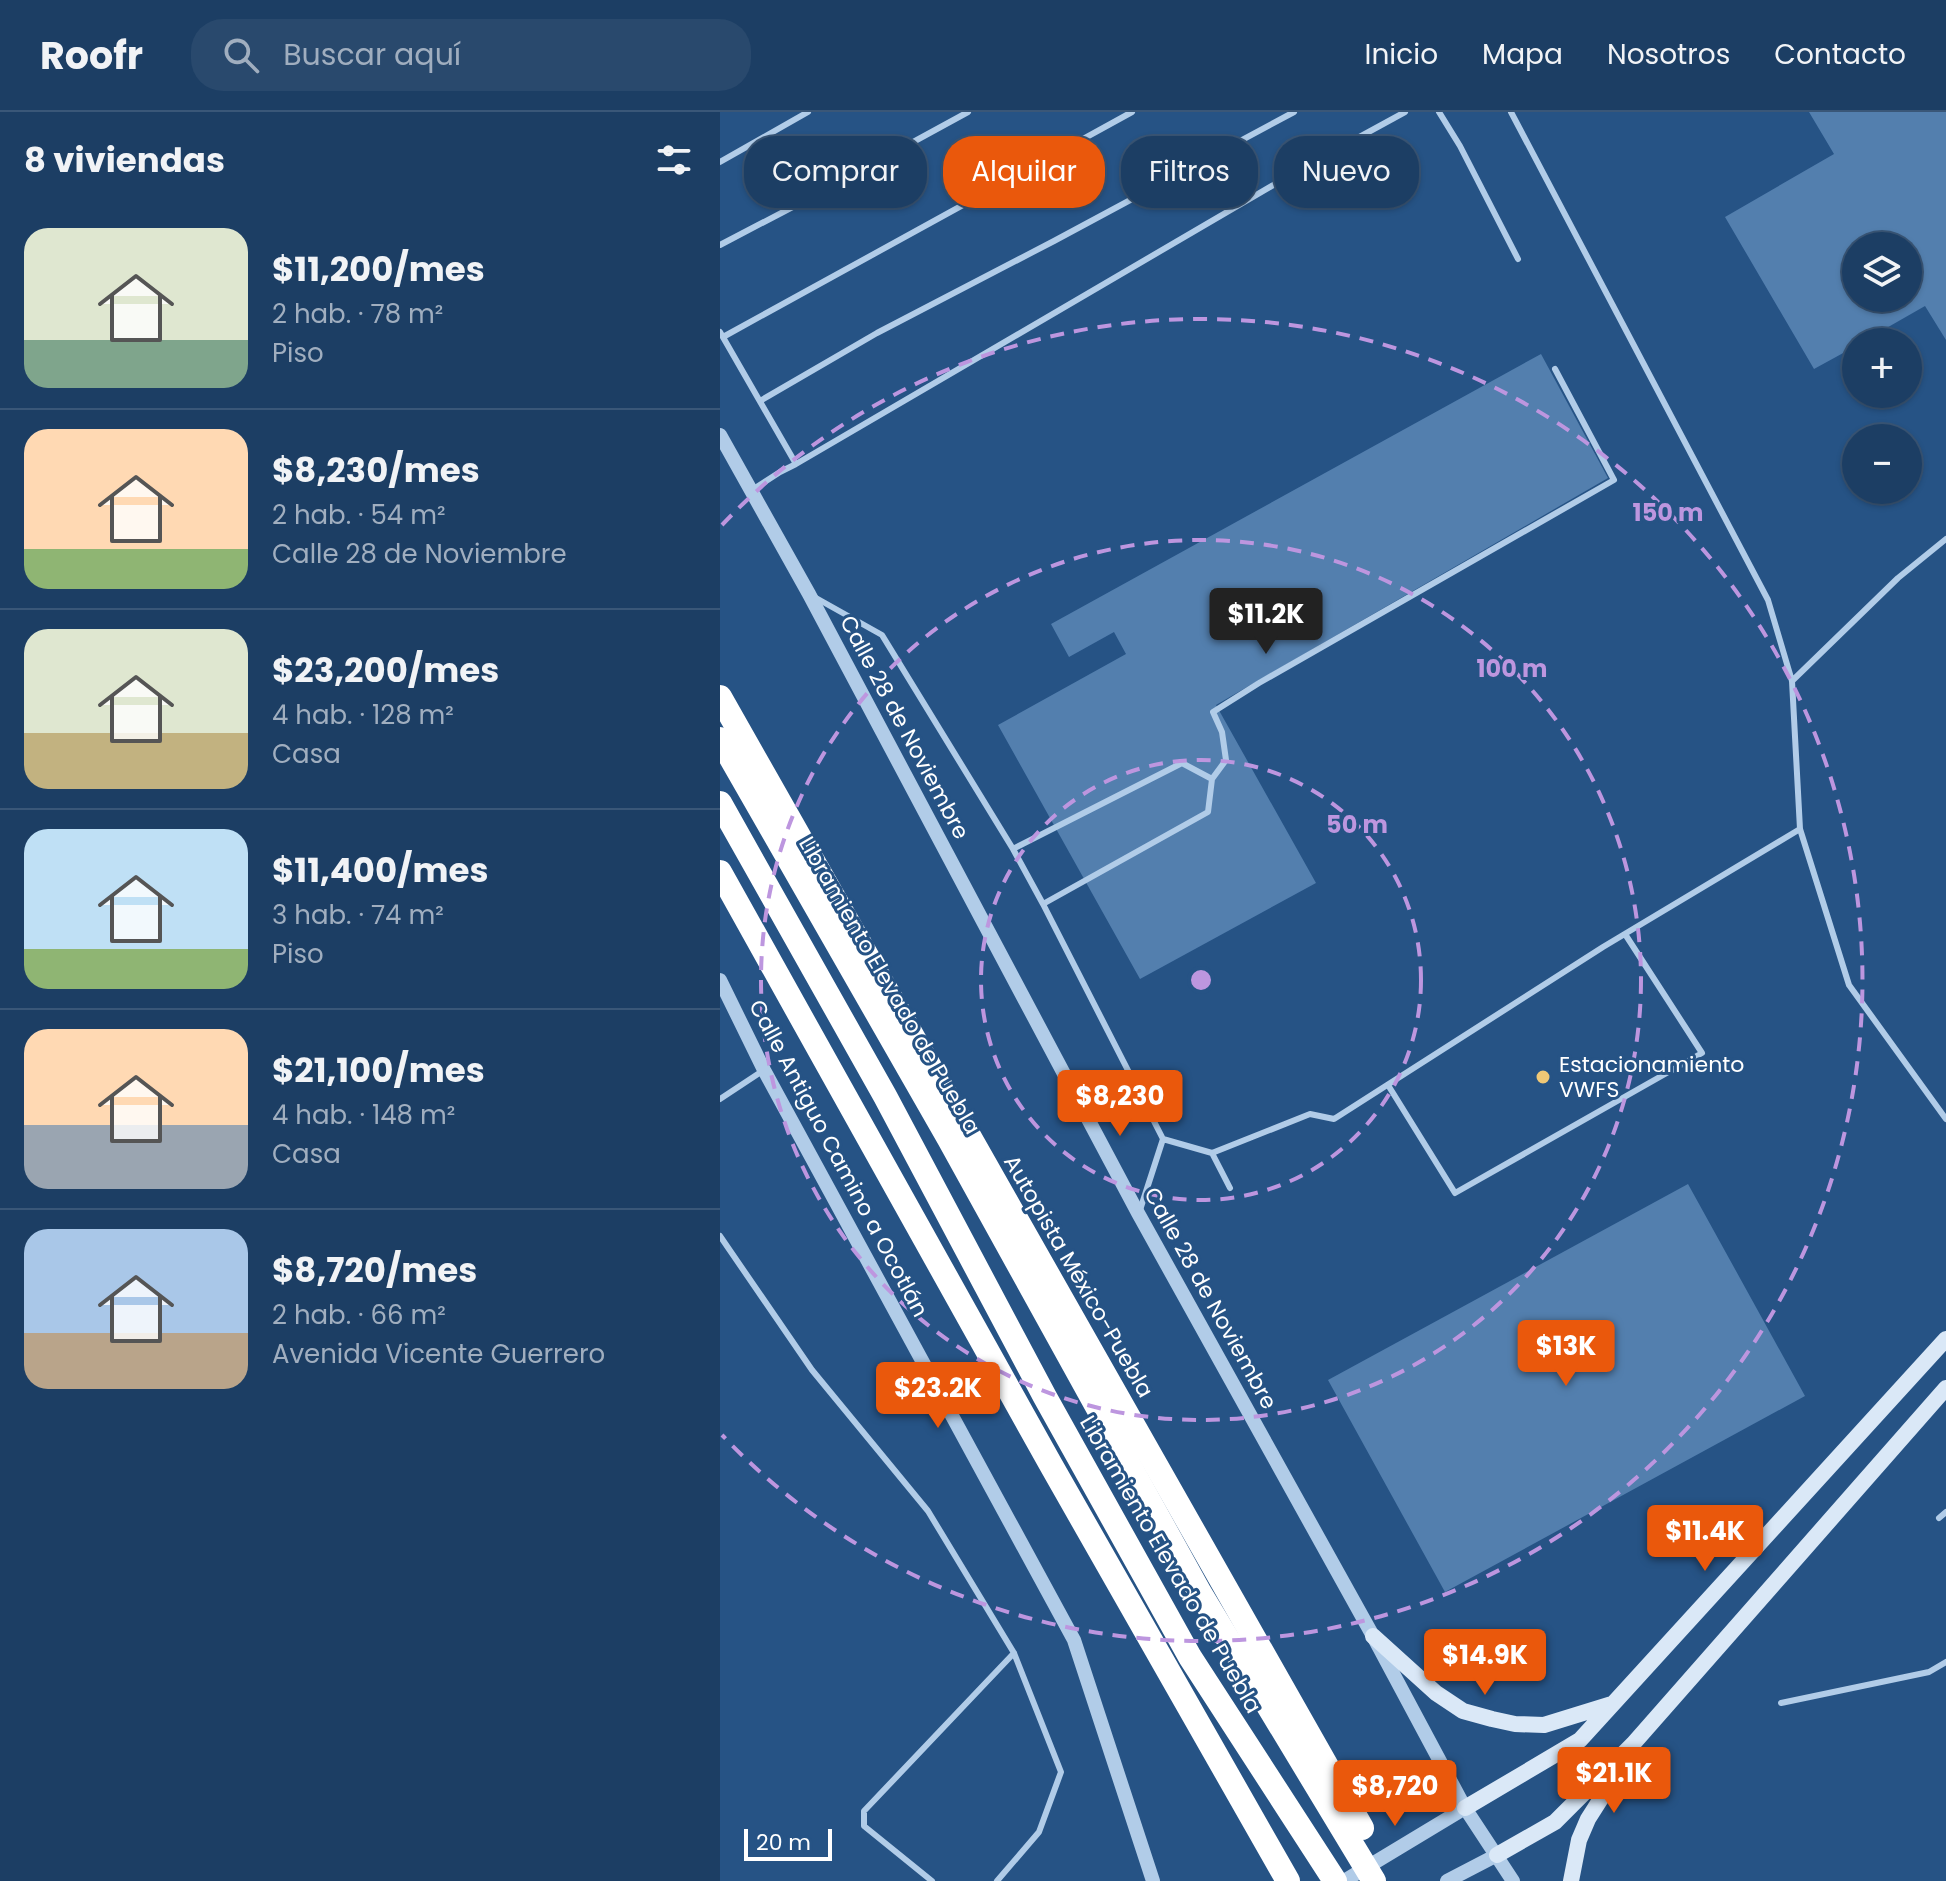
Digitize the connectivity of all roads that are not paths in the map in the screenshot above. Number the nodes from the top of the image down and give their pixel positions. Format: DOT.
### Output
graph roads {
  1 [pos="808,112"];
  2 [pos="968,112"];
  3 [pos="1132,112"];
  4 [pos="1294,112"];
  5 [pos="1405,112"];
  6 [pos="1439,112"];
  7 [pos="1511,112"];
  8 [pos="720,162"];
  9 [pos="720,245"];
  10 [pos="1518,259"];
  11 [pos="722,334"];
  12 [pos="1555,369"];
  13 [pos="760,401"];
  14 [pos="720,435"];
  15 [pos="796,464"];
  16 [pos="752,490"];
  17 [pos="1946,539"];
  18 [pos="809,594"];
  19 [pos="1792,681"];
  20 [pos="720,697"];
  21 [pos="720,739"];
  22 [pos="1212,779"];
  23 [pos="720,803"];
  24 [pos="1800,829"];
  25 [pos="1013,849"];
  26 [pos="720,872"];
  27 [pos="1043,904"];
  28 [pos="1625,934"];
  29 [pos="720,980"];
  30 [pos="764,1070"];
  31 [pos="1388,1085"];
  32 [pos="720,1099"];
  33 [pos="1946,1119"];
  34 [pos="1163,1139"];
  35 [pos="1212,1153"];
  36 [pos="1230,1188"];
  37 [pos="1138,1213"];
  38 [pos="720,1236"];
  39 [pos="1946,1339"];
  40 [pos="1946,1388"];
  41 [pos="1946,1512"];
  42 [pos="1939,1518"];
  43 [pos="1373,1636"];
  44 [pos="1014,1653"];
  45 [pos="1946,1662"];
  46 [pos="1781,1703"];
  47 [pos="1613,1704"];
  48 [pos="1633,1744"];
  49 [pos="1465,1808"];
  50 [pos="1497,1855"];
  51 [pos="932,1881"];
  52 [pos="997,1881"];
  53 [pos="1153,1881"];
  54 [pos="1288,1881"];
  55 [pos="1335,1881"];
  56 [pos="1344,1881"];
  57 [pos="1374,1881"];
  58 [pos="1392,1881"];
  59 [pos="1447,1881"];
  60 [pos="1513,1881"];
  61 [pos="1571,1881"];
  1 -- 8 [label="lane"];
  2 -- 9 [label="lane"];
  3 -- 11 [label="lane"];
  4 -- 13 [label="lane"];
  5 -- 15 [label="lane"];
  6 -- 10 [label="lane"];
  7 -- 19 [label="lane"];
  11 -- 13 [label="lane"];
  12 -- 22 [label="lane"];
  13 -- 15 [label="lane"];
  14 -- 16 [label="street, Calle 28 de Noviembre"];
  15 -- 16 [label="lane"];
  16 -- 18 [label="street, Calle 28 de Noviembre"];
  17 -- 19 [label="lane"];
  18 -- 25 [label="lane"];
  18 -- 37 [label="street, Calle 28 de Noviembre"];
  19 -- 24 [label="lane"];
  20 -- 58 [label="highway, Autopista México-Puebla"];
  21 -- 57 [label="highway, Libramiento Elevado de Puebla, bridge"];
  22 -- 25 [label="lane"];
  22 -- 27 [label="lane"];
  23 -- 55 [label="highway, Libramiento Elevado de Puebla"];
  24 -- 28 [label="lane"];
  24 -- 33 [label="lane"];
  25 -- 27 [label="lane"];
  26 -- 54 [label="highway"];
  27 -- 34 [label="lane"];
  28 -- 31 [label="lane"];
  28 -- 31 [label="lane"];
  29 -- 30 [label="street, Calle Antiguo Camino a Ocotlán"];
  30 -- 32 [label="lane"];
  30 -- 53 [label="street, Calle Antiguo Camino a Ocotlán"];
  31 -- 35 [label="lane"];
  34 -- 35 [label="lane"];
  34 -- 37 [label="lane"];
  35 -- 36 [label="lane"];
  37 -- 43 [label="street, Calle 28 de Noviembre"];
  38 -- 44 [label="lane"];
  39 -- 47 [label="main road"];
  40 -- 48 [label="main road"];
  41 -- 42 [label="lane"];
  43 -- 47 [label="main road"];
  43 -- 49 [label="street, Calle 28 de Noviembre"];
  44 -- 51 [label="lane"];
  44 -- 52 [label="lane"];
  45 -- 46 [label="lane"];
  47 -- 49 [label="main road"];
  48 -- 50 [label="main road"];
  48 -- 61 [label="main road"];
  49 -- 50 [label="street, Calle 28 de Noviembre"];
  49 -- 56 [label="street"];
  50 -- 59 [label="street"];
  50 -- 60 [label="street, Calle 28 de Noviembre"];
}
